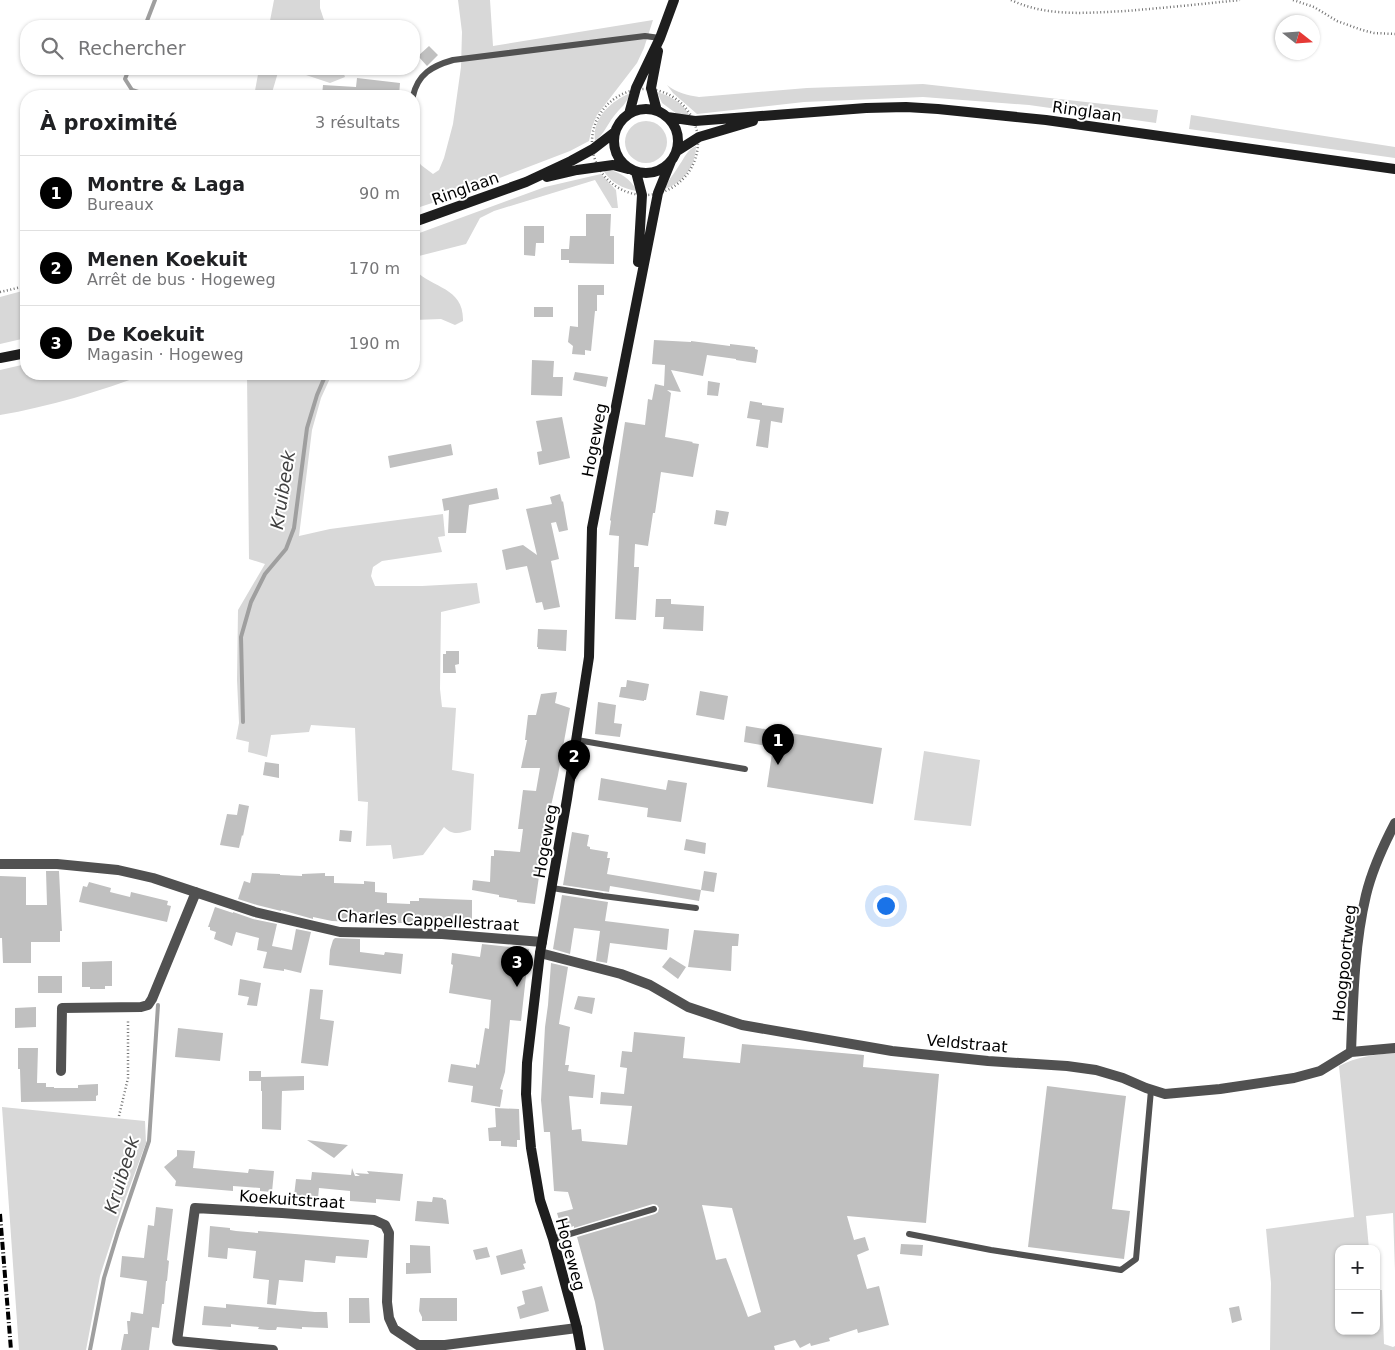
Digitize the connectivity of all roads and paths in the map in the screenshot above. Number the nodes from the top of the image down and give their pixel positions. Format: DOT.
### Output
graph roads {
  1 [pos="674,0"];
  2 [pos="1011,0"];
  3 [pos="1240,0"];
  4 [pos="1293,0"];
  5 [pos="1395,34"];
  6 [pos="660,38"];
  7 [pos="636,88"];
  8 [pos="651,88"];
  9 [pos="416,90"];
  10 [pos="657,111"];
  11 [pos="628,114"];
  12 [pos="774,115"];
  13 [pos="668,117"];
  14 [pos="695,121"];
  15 [pos="615,132"];
  16 [pos="699,137"];
  17 [pos="593,149"];
  18 [pos="677,151"];
  19 [pos="671,161"];
  20 [pos="598,167"];
  21 [pos="1395,169"];
  22 [pos="634,171"];
  23 [pos="526,182"];
  24 [pos="658,193"];
  25 [pos="642,195"];
  26 [pos="420,220"];
  27 [pos="20,287"];
  28 [pos="0,292"];
  29 [pos="635,305"];
  30 [pos="20,353"];
  31 [pos="0,358"];
  32 [pos="577,740"];
  33 [pos="745,769"];
  34 [pos="1395,823"];
  35 [pos="0,864"];
  36 [pos="552,888"];
  37 [pos="196,892"];
  38 [pos="696,908"];
  39 [pos="542,942"];
  40 [pos="540,953"];
  41 [pos="128,1008"];
  42 [pos="1395,1048"];
  43 [pos="1351,1052"];
  44 [pos="61,1071"];
  45 [pos="1151,1090"];
  46 [pos="119,1116"];
  47 [pos="654,1209"];
  48 [pos="909,1234"];
  49 [pos="552,1239"];
  50 [pos="577,1328"];
  51 [pos="177,1342"];
  52 [pos="418,1347"];
  53 [pos="169,1350"];
  54 [pos="273,1350"];
  55 [pos="582,1350"];
  1 -- 6 [label="street"];
  2 -- 3 [label="path"];
  4 -- 5 [label="path"];
  6 -- 7 [label="street"];
  6 -- 8 [label="street"];
  6 -- 9 [label="lane"];
  7 -- 8 [label="path"];
  7 -- 11 [label="street"];
  7 -- 17 [label="path"];
  8 -- 10 [label="street"];
  8 -- 14 [label="path"];
  10 -- 11 [label="street"];
  10 -- 13 [label="street, Ringlaan"];
  11 -- 15 [label="street, Ringlaan"];
  12 -- 14 [label="street, Ringlaan"];
  12 -- 16 [label="street, Ringlaan"];
  12 -- 21 [label="street, Ringlaan"];
  13 -- 14 [label="street, Ringlaan"];
  13 -- 18 [label="street"];
  14 -- 16 [label="path"];
  15 -- 17 [label="street, Ringlaan"];
  15 -- 22 [label="street"];
  16 -- 18 [label="street, Ringlaan"];
  16 -- 24 [label="path"];
  17 -- 20 [label="path"];
  17 -- 23 [label="street, Ringlaan"];
  18 -- 19 [label="street, Ringlaan"];
  19 -- 22 [label="street, Ringlaan"];
  19 -- 24 [label="street, Hogeweg"];
  20 -- 22 [label="street, Ringlaan"];
  20 -- 23 [label="street, Ringlaan"];
  20 -- 25 [label="path"];
  22 -- 25 [label="street, Hogeweg"];
  23 -- 26 [label="street, Ringlaan"];
  24 -- 25 [label="path"];
  24 -- 29 [label="street, Hogeweg"];
  25 -- 29 [label="street, Hogeweg"];
  27 -- 28 [label="path"];
  29 -- 32 [label="street, Hogeweg"];
  30 -- 31 [label="street"];
  32 -- 33 [label="lane"];
  32 -- 36 [label="street, Hogeweg"];
  34 -- 43 [label="street, Hoogpoortweg"];
  35 -- 37 [label="street, Charles Cappellestraat"];
  36 -- 38 [label="lane"];
  36 -- 39 [label="street, Hogeweg"];
  37 -- 39 [label="street, Charles Cappellestraat"];
  37 -- 41 [label="street"];
  39 -- 40 [label="street, Hogeweg"];
  40 -- 45 [label="street, Veldstraat"];
  40 -- 49 [label="street, Hogeweg"];
  41 -- 44 [label="street"];
  41 -- 46 [label="path"];
  42 -- 43 [label="street, Veldstraat"];
  43 -- 45 [label="street, Veldstraat"];
  45 -- 48 [label="lane"];
  47 -- 49 [label="lane"];
  49 -- 50 [label="street, Hogeweg"];
  50 -- 52 [label="street, Koekuitstraat"];
  50 -- 55 [label="street, Hogeweg"];
  51 -- 52 [label="street, Koekuitstraat"];
  51 -- 53 [label="street"];
  51 -- 54 [label="street"];
}
